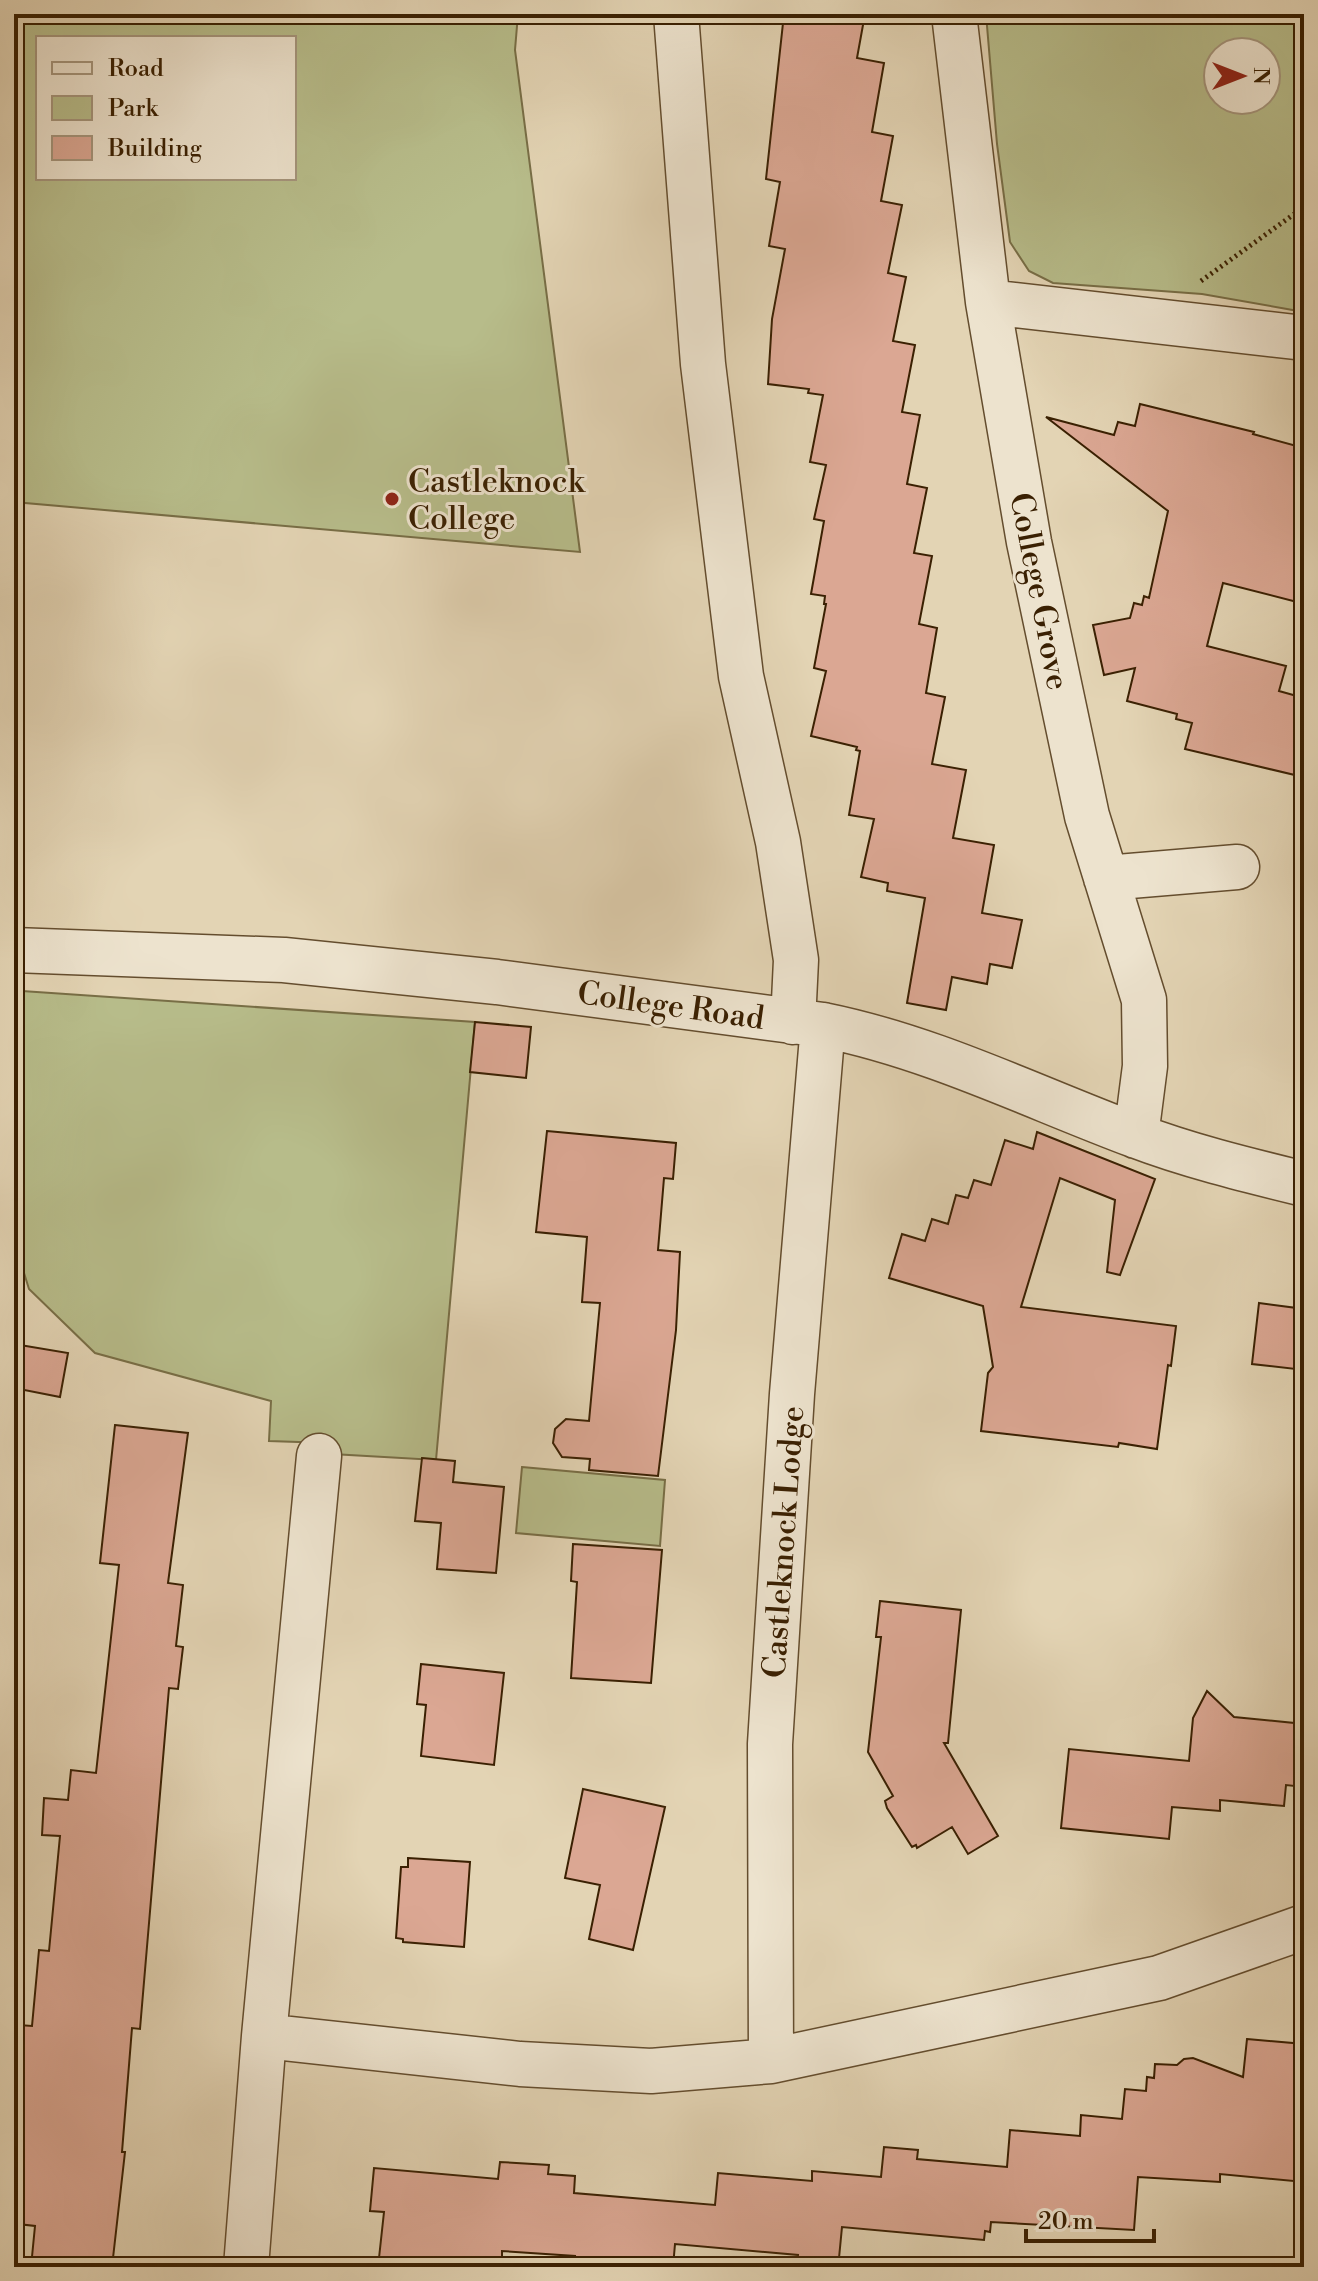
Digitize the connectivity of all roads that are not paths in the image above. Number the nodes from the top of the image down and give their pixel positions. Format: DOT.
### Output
graph roads {
  1 [pos="676,14"];
  2 [pos="954,14"];
  3 [pos="988,302"];
  4 [pos="1304,338"];
  5 [pos="1237,867"];
  6 [pos="1106,878"];
  7 [pos="14,950"];
  8 [pos="808,1024"];
  9 [pos="1136,1136"];
  10 [pos="1304,1184"];
  11 [pos="319,1456"];
  12 [pos="1304,1927"];
  13 [pos="264,2036"];
  14 [pos="771,2061"];
  15 [pos="246,2267"];
  1 -- 8 [label="street, Castleknock Lodge"];
  2 -- 3 [label="street, College Grove"];
  3 -- 4 [label="street"];
  3 -- 6 [label="street, College Grove"];
  5 -- 6 [label="street"];
  6 -- 9 [label="street, College Grove"];
  7 -- 8 [label="street, College Road"];
  8 -- 9 [label="street, College Road"];
  8 -- 14 [label="street, Castleknock Lodge"];
  9 -- 10 [label="street, College Road"];
  11 -- 13 [label="street"];
  12 -- 14 [label="street"];
  13 -- 14 [label="street"];
  13 -- 15 [label="street"];
}
